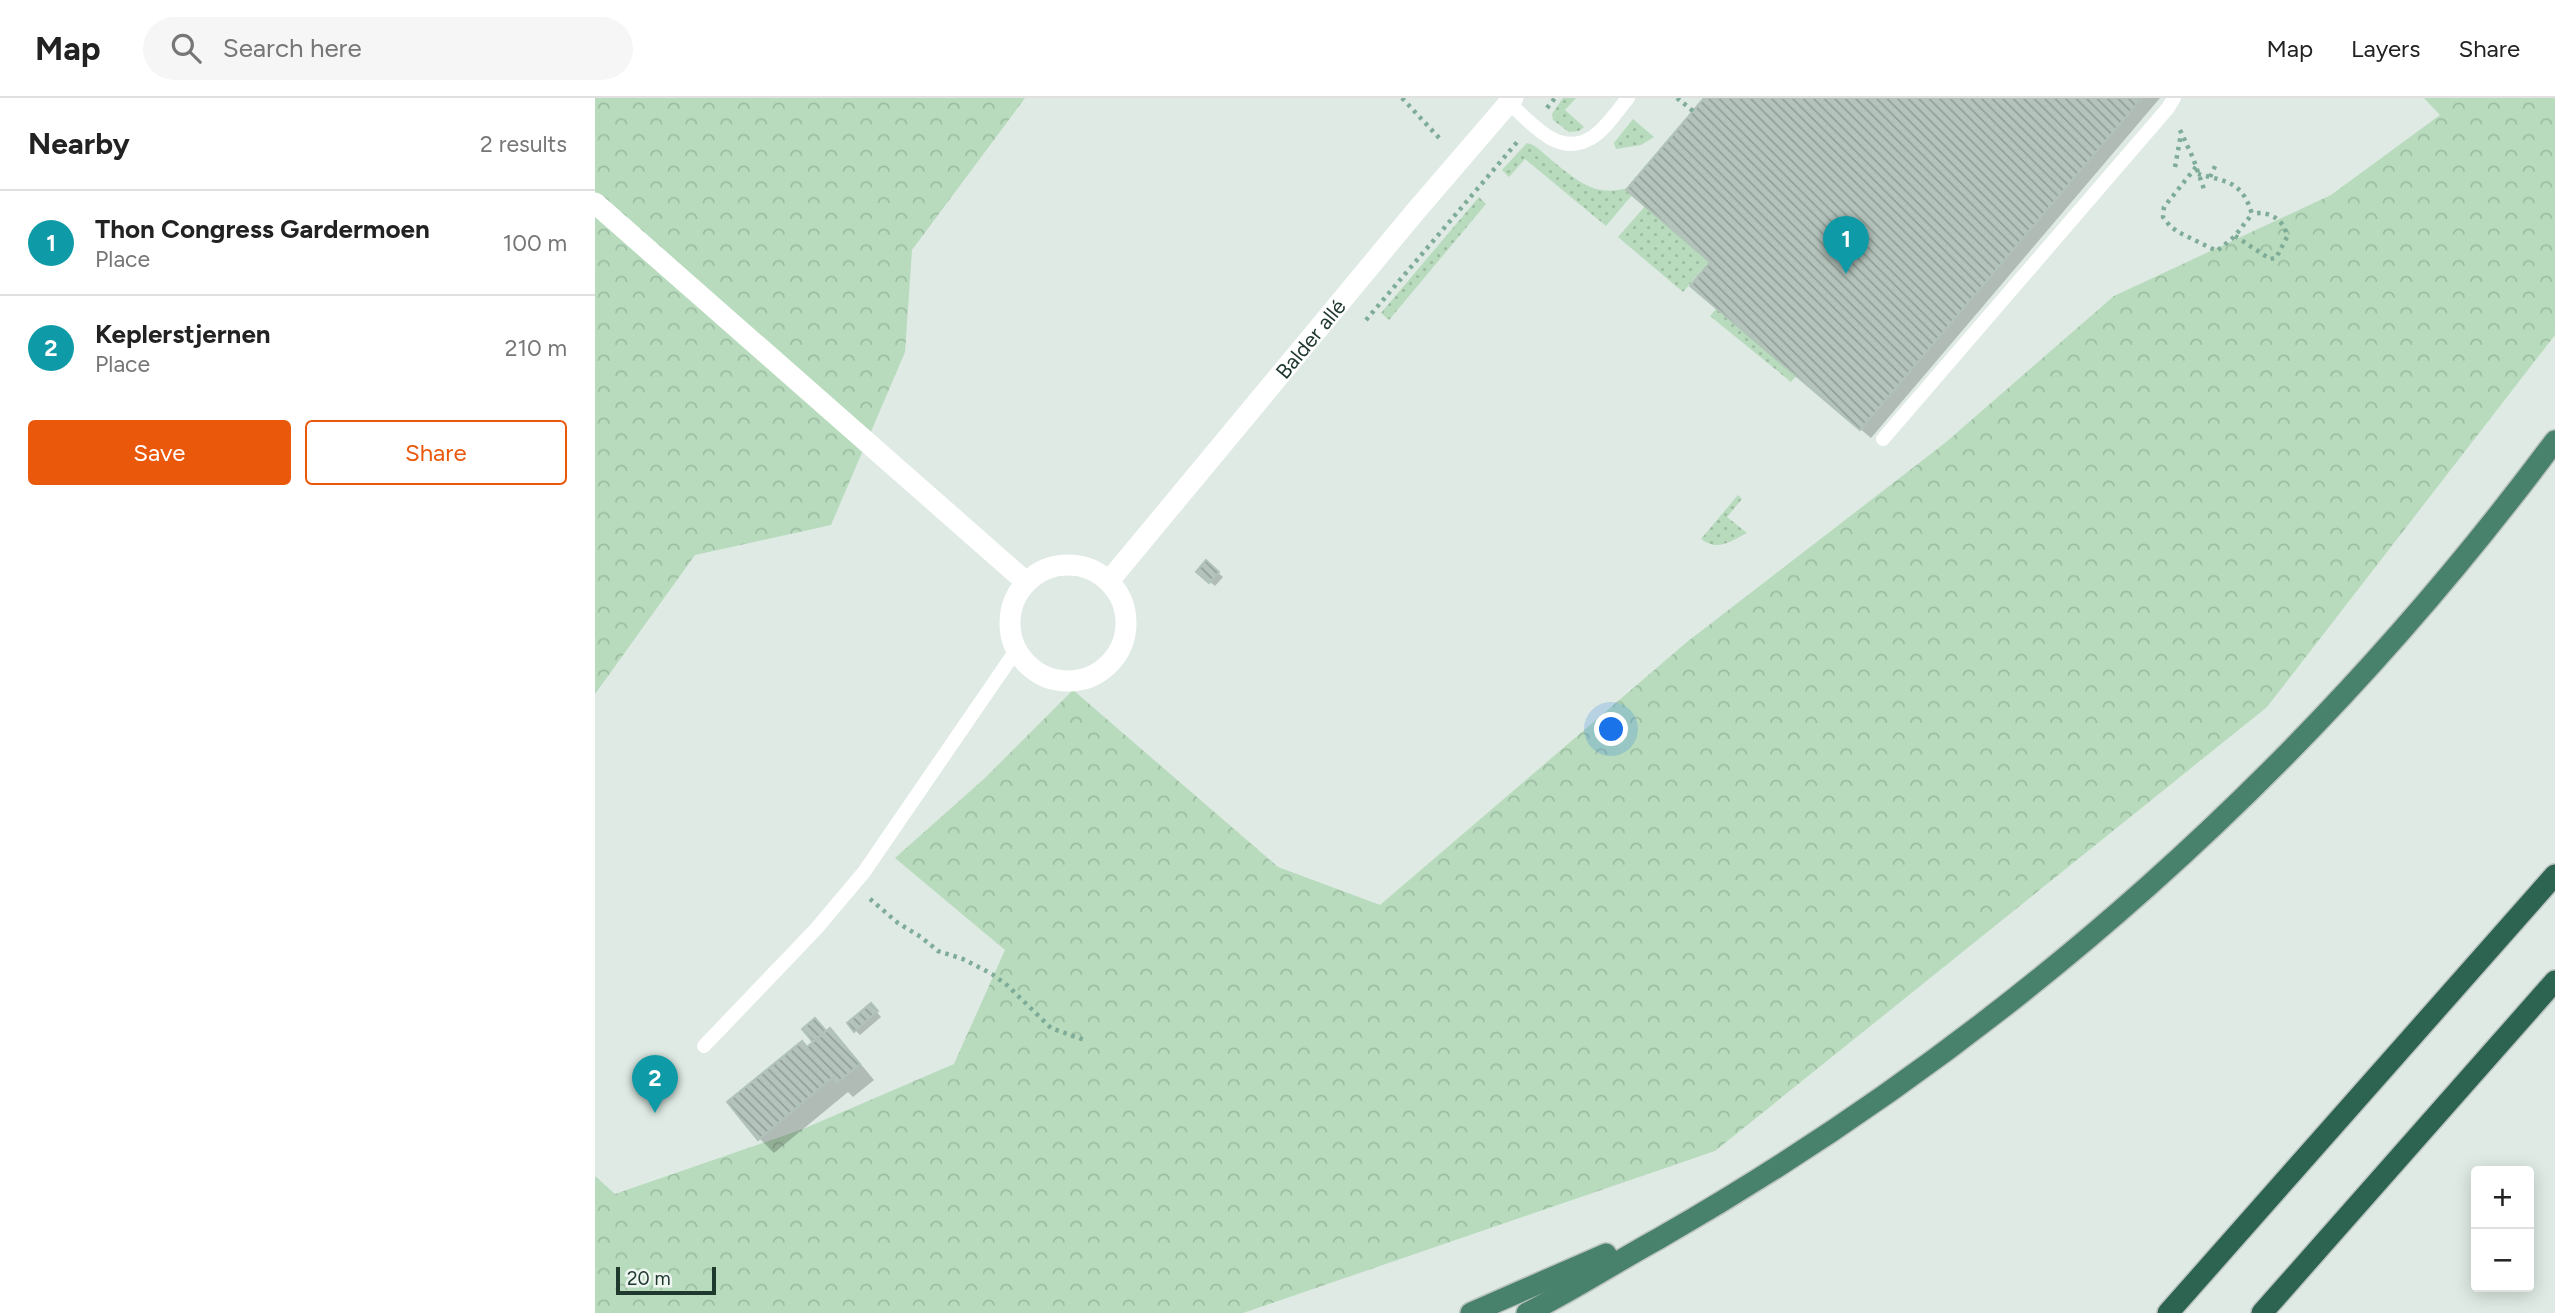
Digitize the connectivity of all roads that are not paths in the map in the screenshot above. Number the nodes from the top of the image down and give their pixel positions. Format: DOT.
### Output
graph roads {
  1 [pos="1628,98"];
  2 [pos="1511,101"];
  3 [pos="2171,103"];
  4 [pos="595,202"];
  5 [pos="1882,439"];
  6 [pos="2555,441"];
  7 [pos="1109,581"];
  8 [pos="1027,582"];
  9 [pos="1017,649"];
  10 [pos="2555,874"];
  11 [pos="2555,981"];
  12 [pos="704,1046"];
  13 [pos="1714,1207"];
  14 [pos="2291,1280"];
  15 [pos="1471,1313"];
  16 [pos="1527,1313"];
  17 [pos="2168,1313"];
  18 [pos="2262,1313"];
  19 [pos="2269,1313"];
  1 -- 2 [label="lane"];
  2 -- 7 [label="street, Balder allé"];
  3 -- 5 [label="lane"];
  4 -- 8 [label="street"];
  6 -- 13 [label="highway"];
  7 -- 8 [label="street"];
  7 -- 9 [label="street"];
  8 -- 9 [label="street"];
  9 -- 12 [label="lane"];
  10 -- 17 [label="highway"];
  11 -- 14 [label="highway"];
  13 -- 15 [label="highway"];
  13 -- 16 [label="highway"];
  14 -- 18 [label="highway"];
  14 -- 19 [label="highway"];
}
